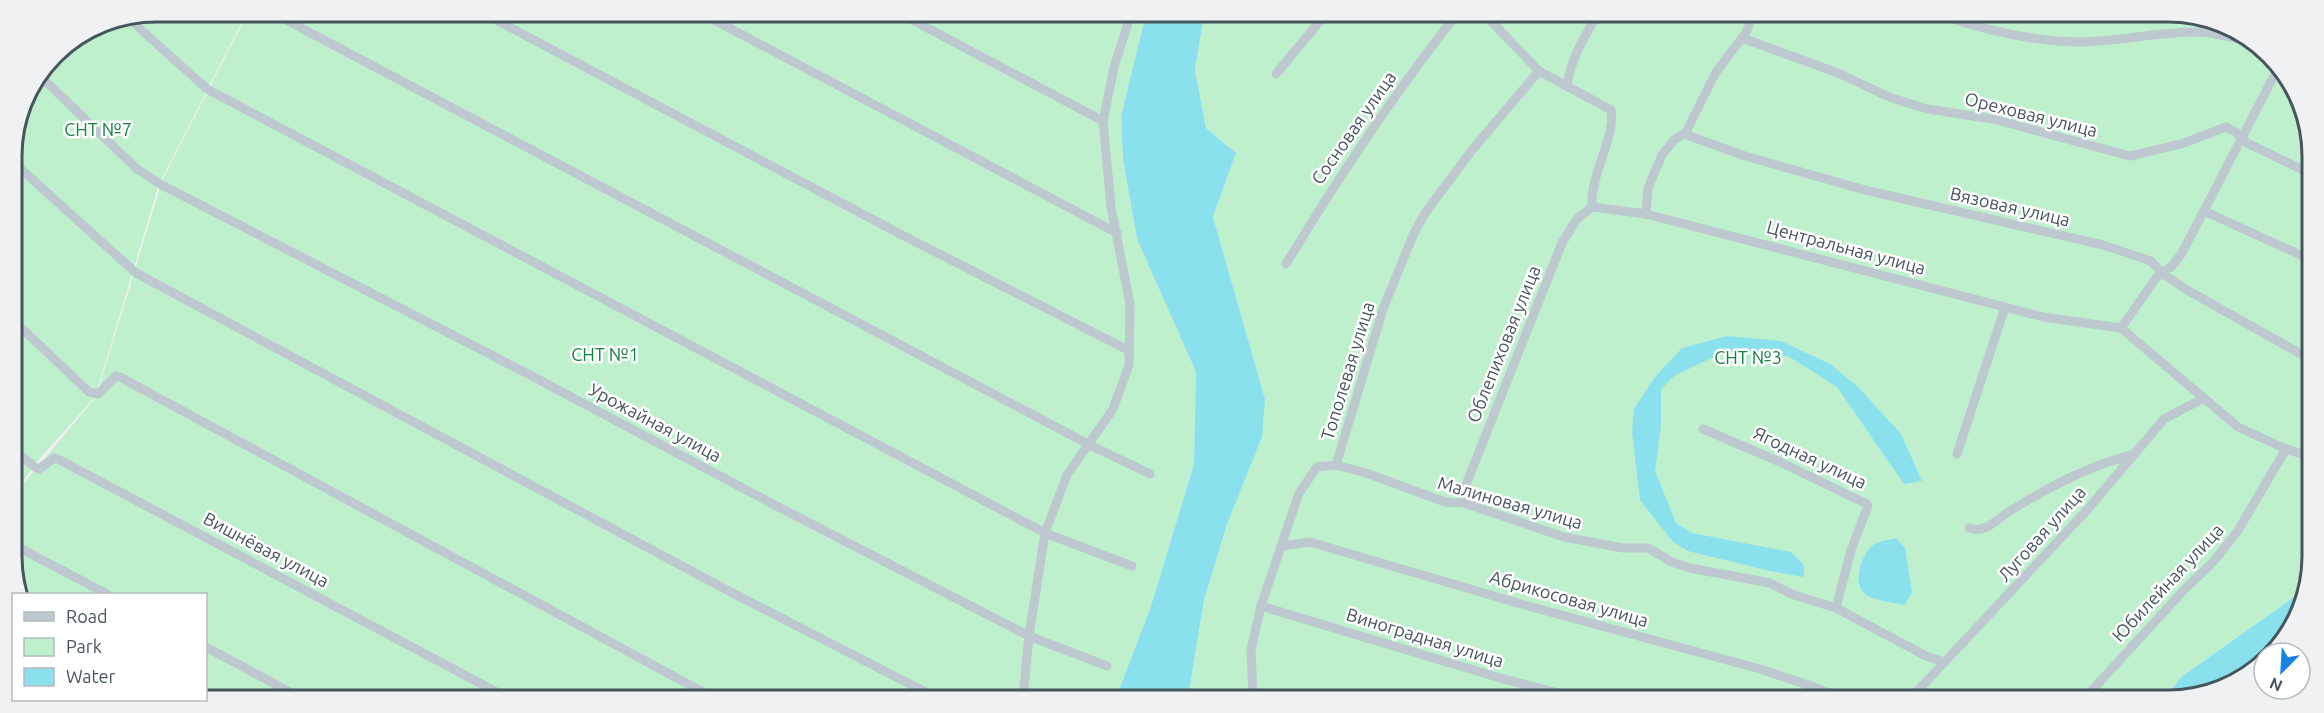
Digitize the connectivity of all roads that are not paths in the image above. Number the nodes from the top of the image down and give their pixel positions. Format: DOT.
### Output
graph roads {
  1 [pos="1318,22"];
  2 [pos="1451,22"];
  3 [pos="1492,22"];
  4 [pos="1593,22"];
  5 [pos="1750,22"];
  6 [pos="1964,22"];
  7 [pos="292,23"];
  8 [pos="502,23"];
  9 [pos="719,23"];
  10 [pos="917,23"];
  11 [pos="1128,23"];
  12 [pos="135,24"];
  13 [pos="2227,37"];
  14 [pos="1742,38"];
  15 [pos="1539,71"];
  16 [pos="1276,74"];
  17 [pos="2274,76"];
  18 [pos="45,81"];
  19 [pos="1567,86"];
  20 [pos="1103,122"];
  21 [pos="1684,134"];
  22 [pos="2242,138"];
  23 [pos="2302,170"];
  24 [pos="23,171"];
  25 [pos="1592,207"];
  26 [pos="2204,211"];
  27 [pos="1646,214"];
  28 [pos="1117,233"];
  29 [pos="2302,256"];
  30 [pos="1286,264"];
  31 [pos="2162,273"];
  32 [pos="2005,307"];
  33 [pos="2121,328"];
  34 [pos="23,329"];
  35 [pos="1130,351"];
  36 [pos="2302,355"];
  37 [pos="2204,398"];
  38 [pos="1703,429"];
  39 [pos="1088,444"];
  40 [pos="2286,450"];
  41 [pos="1957,454"];
  42 [pos="2302,454"];
  43 [pos="2132,455"];
  44 [pos="22,457"];
  45 [pos="1336,465"];
  46 [pos="1150,474"];
  47 [pos="1464,503"];
  48 [pos="1969,528"];
  49 [pos="1045,533"];
  50 [pos="1281,546"];
  51 [pos="22,549"];
  52 [pos="1132,566"];
  53 [pos="105,593"];
  54 [pos="1261,606"];
  55 [pos="1836,608"];
  56 [pos="1029,636"];
  57 [pos="207,648"];
  58 [pos="1944,662"];
  59 [pos="1107,666"];
  60 [pos="286,690"];
  61 [pos="493,690"];
  62 [pos="699,690"];
  63 [pos="921,690"];
  64 [pos="1024,690"];
  65 [pos="1253,690"];
  66 [pos="1546,690"];
  67 [pos="1818,690"];
  68 [pos="1918,690"];
  69 [pos="2092,690"];
  1 -- 16 [label="street"];
  2 -- 30 [label="street, Сосновая улица"];
  3 -- 15 [label="street"];
  4 -- 19 [label="street"];
  5 -- 14 [label="street"];
  6 -- 13 [label="street"];
  7 -- 39 [label="street"];
  8 -- 35 [label="street"];
  9 -- 28 [label="street"];
  10 -- 20 [label="street"];
  11 -- 20 [label="street"];
  12 -- 49 [label="street"];
  14 -- 21 [label="street"];
  14 -- 22 [label="street, Ореховая улица"];
  15 -- 19 [label="street"];
  15 -- 45 [label="street, Тополевая улица"];
  17 -- 22 [label="street"];
  18 -- 56 [label="street, Урожайная улица"];
  19 -- 25 [label="street"];
  20 -- 28 [label="street"];
  21 -- 27 [label="street"];
  21 -- 31 [label="street, Вязовая улица"];
  22 -- 23 [label="street, Ореховая улица"];
  22 -- 26 [label="street"];
  24 -- 63 [label="street"];
  25 -- 27 [label="street, Центральная улица"];
  25 -- 47 [label="street, Облепиховая улица"];
  26 -- 29 [label="street"];
  26 -- 31 [label="street"];
  27 -- 32 [label="street, Центральная улица"];
  28 -- 35 [label="street"];
  31 -- 33 [label="street"];
  31 -- 36 [label="street, Вязовая улица"];
  32 -- 33 [label="street, Центральная улица"];
  32 -- 41 [label="street"];
  33 -- 37 [label="street"];
  34 -- 62 [label="street"];
  35 -- 39 [label="street"];
  37 -- 40 [label="street"];
  37 -- 43 [label="street, Луговая улица"];
  38 -- 55 [label="street, Ягодная улица"];
  39 -- 46 [label="street"];
  39 -- 49 [label="street"];
  40 -- 42 [label="street"];
  40 -- 69 [label="street, Юбилейная улица"];
  43 -- 48 [label="street"];
  43 -- 58 [label="street, Луговая улица"];
  44 -- 61 [label="street, Вишнёвая улица"];
  45 -- 47 [label="street, Малиновая улица"];
  45 -- 50 [label="street, Тополевая улица"];
  47 -- 55 [label="street, Малиновая улица"];
  49 -- 52 [label="street"];
  49 -- 56 [label="street"];
  50 -- 54 [label="street, Тополевая улица"];
  50 -- 67 [label="street, Абрикосовая улица"];
  51 -- 53 [label="street"];
  54 -- 65 [label="street, Тополевая улица"];
  54 -- 66 [label="street, Виноградная улица"];
  55 -- 58 [label="street, Малиновая улица"];
  56 -- 59 [label="street, Урожайная улица"];
  56 -- 64 [label="street"];
  57 -- 60 [label="street"];
  58 -- 68 [label="street, Луговая улица"];
}
